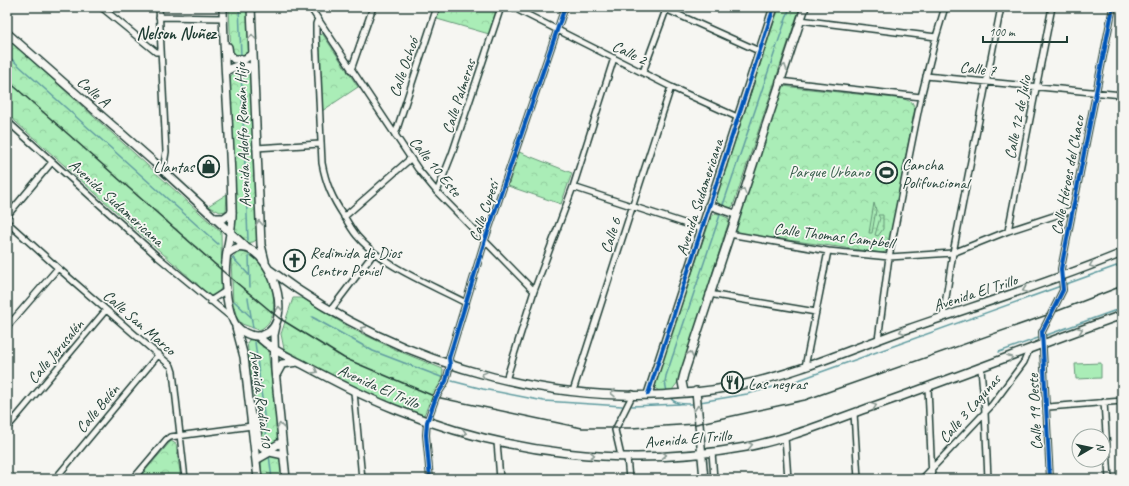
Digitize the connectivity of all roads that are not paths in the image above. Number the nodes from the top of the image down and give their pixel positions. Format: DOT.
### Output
graph roads {
  1 [pos="101,7"];
  2 [pos="159,7"];
  3 [pos="223,7"];
  4 [pos="226,7"];
  5 [pos="251,7"];
  6 [pos="310,7"];
  7 [pos="373,7"];
  8 [pos="437,7"];
  9 [pos="501,7"];
  10 [pos="512,7"];
  11 [pos="565,7"];
  12 [pos="774,7"];
  13 [pos="805,7"];
  14 [pos="945,7"];
  15 [pos="1002,7"];
  16 [pos="1052,7"];
  17 [pos="1112,7"];
  18 [pos="665,8"];
  19 [pos="159,17"];
  20 [pos="223,18"];
  21 [pos="800,20"];
  22 [pos="318,21"];
  23 [pos="557,29"];
  24 [pos="7,33"];
  25 [pos="936,37"];
  26 [pos="759,51"];
  27 [pos="160,52"];
  28 [pos="251,55"];
  29 [pos="614,58"];
  30 [pos="251,68"];
  31 [pos="228,69"];
  32 [pos="351,70"];
  33 [pos="643,72"];
  34 [pos="926,76"];
  35 [pos="779,81"];
  36 [pos="986,82"];
  37 [pos="671,87"];
  38 [pos="1035,88"];
  39 [pos="1097,92"];
  40 [pos="1122,95"];
  41 [pos="921,97"];
  42 [pos="737,117"];
  43 [pos="7,121"];
  44 [pos="395,135"];
  45 [pos="320,144"];
  46 [pos="256,148"];
  47 [pos="410,158"];
  48 [pos="52,162"];
  49 [pos="163,170"];
  50 [pos="573,187"];
  51 [pos="438,192"];
  52 [pos="709,205"];
  53 [pos="633,206"];
  54 [pos="1072,210"];
  55 [pos="232,212"];
  56 [pos="735,214"];
  57 [pos="7,216"];
  58 [pos="344,217"];
  59 [pos="214,218"];
  60 [pos="7,222"];
  61 [pos="220,224"];
  62 [pos="702,229"];
  63 [pos="1008,231"];
  64 [pos="230,234"];
  65 [pos="729,234"];
  66 [pos="485,240"];
  67 [pos="246,248"];
  68 [pos="228,251"];
  69 [pos="828,251"];
  70 [pos="374,253"];
  71 [pos="953,253"];
  72 [pos="1122,253"];
  73 [pos="890,257"];
  74 [pos="265,261"];
  75 [pos="58,268"];
  76 [pos="270,270"];
  77 [pos="1062,278"];
  78 [pos="227,290"];
  79 [pos="534,291"];
  80 [pos="709,294"];
  81 [pos="210,301"];
  82 [pos="466,303"];
  83 [pos="106,310"];
  84 [pos="330,311"];
  85 [pos="816,312"];
  86 [pos="1122,315"];
  87 [pos="943,317"];
  88 [pos="233,321"];
  89 [pos="277,324"];
  90 [pos="7,327"];
  91 [pos="256,336"];
  92 [pos="878,340"];
  93 [pos="1044,342"];
  94 [pos="274,348"];
  95 [pos="1029,350"];
  96 [pos="159,354"];
  97 [pos="298,362"];
  98 [pos="450,365"];
  99 [pos="805,367"];
  100 [pos="981,369"];
  101 [pos="276,377"];
  102 [pos="506,380"];
  103 [pos="928,387"];
  104 [pos="573,391"];
  105 [pos="696,391"];
  106 [pos="354,392"];
  107 [pos="684,392"];
  108 [pos="633,394"];
  109 [pos="648,394"];
  110 [pos="1122,401"];
  111 [pos="1104,402"];
  112 [pos="1048,407"];
  113 [pos="250,410"];
  114 [pos="985,412"];
  115 [pos="854,413"];
  116 [pos="427,422"];
  117 [pos="252,426"];
  118 [pos="7,428"];
  119 [pos="180,434"];
  120 [pos="785,437"];
  121 [pos="497,442"];
  122 [pos="281,443"];
  123 [pos="712,452"];
  124 [pos="701,453"];
  125 [pos="282,455"];
  126 [pos="624,457"];
  127 [pos="258,459"];
  128 [pos="932,469"];
  129 [pos="55,479"];
  130 [pos="134,479"];
  131 [pos="185,479"];
  132 [pos="258,479"];
  133 [pos="286,479"];
  134 [pos="362,479"];
  135 [pos="430,479"];
  136 [pos="500,479"];
  137 [pos="630,479"];
  138 [pos="704,479"];
  139 [pos="714,479"];
  140 [pos="788,479"];
  141 [pos="858,479"];
  142 [pos="922,479"];
  143 [pos="932,479"];
  144 [pos="988,479"];
  145 [pos="1050,479"];
  146 [pos="1109,479"];
  1 -- 27 [label="street"];
  2 -- 19 [label="street"];
  3 -- 20 [label="main road, Avenida Adolfo Román Hijo"];
  4 -- 28 [label="main road"];
  28 -- 5 [label="main road, Avenida Adolfo Román Hijo, one-way"];
  6 -- 22 [label="street, Calle 10 Este"];
  7 -- 32 [label="street"];
  8 -- 44 [label="street, Calle Ochoó"];
  9 -- 51 [label="street, Calle Palmeras"];
  10 -- 23 [label="street, Calle 2"];
  11 -- 23 [label="street, Calle Cupesí"];
  12 -- 26 [label="main road, Avenida Sudamericana"];
  13 -- 21 [label="main road"];
  14 -- 25 [label="street"];
  15 -- 36 [label="street"];
  16 -- 38 [label="street, Calle 12 de Julio"];
  17 -- 39 [label="street, Calle Héroes del Chaco"];
  18 -- 26 [label="street"];
  18 -- 33 [label="street"];
  19 -- 20 [label="street"];
  19 -- 27 [label="street"];
  20 -- 31 [label="main road, Avenida Adolfo Román Hijo"];
  21 -- 25 [label="street"];
  35 -- 21 [label="main road, one-way"];
  22 -- 32 [label="street, Calle 10 Este"];
  22 -- 45 [label="street"];
  23 -- 29 [label="street, Calle 2"];
  23 -- 66 [label="street, Calle Cupesí"];
  24 -- 49 [label="main road, Calle A"];
  25 -- 34 [label="street"];
  26 -- 42 [label="main road, Avenida Sudamericana"];
  27 -- 49 [label="street"];
  28 -- 30 [label="main road, Avenida Adolfo Román Hijo"];
  29 -- 33 [label="street, Calle 2"];
  29 -- 50 [label="street"];
  30 -- 31 [label="main road"];
  30 -- 46 [label="main road, Avenida Adolfo Román Hijo"];
  31 -- 55 [label="main road, Avenida Adolfo Román Hijo"];
  32 -- 44 [label="street, Calle 10 Este"];
  33 -- 37 [label="street, Calle 2"];
  34 -- 36 [label="street, Calle 7"];
  34 -- 41 [label="street"];
  35 -- 41 [label="street"];
  56 -- 35 [label="main road, one-way"];
  36 -- 38 [label="street, Calle 7"];
  36 -- 71 [label="street"];
  37 -- 42 [label="street, Calle 2"];
  37 -- 53 [label="street, Calle 6"];
  38 -- 39 [label="street, Calle 7"];
  38 -- 63 [label="street, Calle 12 de Julio"];
  39 -- 40 [label="street, Calle 7"];
  39 -- 54 [label="street, Calle Héroes del Chaco"];
  41 -- 73 [label="street"];
  42 -- 52 [label="main road, Avenida Sudamericana"];
  43 -- 48 [label="street, Avenida Sudamericana"];
  44 -- 47 [label="street, Calle 10 Este"];
  45 -- 46 [label="street"];
  45 -- 58 [label="street"];
  74 -- 46 [label="main road, Avenida Adolfo Román Hijo, one-way"];
  47 -- 51 [label="street, Calle 10 Este"];
  47 -- 58 [label="street"];
  48 -- 57 [label="street"];
  48 -- 81 [label="street, Avenida Sudamericana"];
  49 -- 59 [label="main road, Calle A"];
  50 -- 53 [label="street"];
  50 -- 79 [label="street"];
  51 -- 66 [label="street, Calle 10 Este"];
  52 -- 56 [label="main road"];
  52 -- 62 [label="main road, Avenida Sudamericana"];
  53 -- 62 [label="street"];
  53 -- 104 [label="street, Calle 6"];
  54 -- 63 [label="street, Calle Thomas Campbell"];
  54 -- 77 [label="street, Calle Héroes del Chaco"];
  55 -- 59 [label="main road"];
  55 -- 64 [label="main road, Avenida Adolfo Román Hijo"];
  56 -- 65 [label="main road"];
  58 -- 70 [label="street"];
  59 -- 61 [label="main road, Calle A"];
  60 -- 75 [label="street, Calle San Marco"];
  61 -- 64 [label="main road, Calle A"];
  61 -- 68 [label="main road"];
  62 -- 109 [label="main road, Avenida Sudamericana"];
  63 -- 71 [label="street, Calle Thomas Campbell"];
  64 -- 67 [label="main road, Calle A"];
  64 -- 68 [label="main road, Avenida Adolfo Román Hijo"];
  65 -- 69 [label="street, Calle Thomas Campbell"];
  65 -- 80 [label="main road"];
  66 -- 79 [label="street, Calle 10 Este"];
  66 -- 82 [label="street, Calle Cupesí"];
  67 -- 68 [label="main road"];
  67 -- 74 [label="main road, Calle A"];
  68 -- 78 [label="main road, Avenida Adolfo Román Hijo"];
  69 -- 73 [label="street, Calle Thomas Campbell"];
  69 -- 85 [label="street"];
  70 -- 82 [label="street"];
  70 -- 84 [label="street"];
  71 -- 73 [label="street, Calle Thomas Campbell"];
  71 -- 87 [label="street"];
  72 -- 77 [label="main road, Avenida El Trillo, one-way"];
  73 -- 92 [label="street"];
  74 -- 76 [label="main road, Avenida Radial 10"];
  75 -- 83 [label="street, Calle San Marco"];
  75 -- 90 [label="street"];
  76 -- 84 [label="main road, Avenida El Trillo"];
  89 -- 76 [label="main road, Avenida Radial 10, one-way"];
  77 -- 87 [label="main road, Avenida El Trillo, one-way"];
  77 -- 93 [label="street, Calle Héroes del Chaco"];
  78 -- 81 [label="street"];
  78 -- 88 [label="main road, Avenida Radial 10"];
  79 -- 102 [label="street"];
  80 -- 85 [label="street"];
  107 -- 80 [label="main road, one-way"];
  81 -- 88 [label="street, Avenida Sudamericana"];
  82 -- 98 [label="street, Calle Cupesí"];
  83 -- 96 [label="street, Calle San Marco"];
  83 -- 118 [label="street, Calle Jerusalén"];
  98 -- 84 [label="main road, Avenida El Trillo, one-way"];
  85 -- 99 [label="street"];
  93 -- 86 [label="main road, Avenida El Trillo, one-way"];
  87 -- 92 [label="main road, Avenida El Trillo, one-way"];
  88 -- 91 [label="main road, Avenida El Trillo"];
  88 -- 113 [label="main road, Avenida Radial 10"];
  89 -- 91 [label="main road"];
  89 -- 94 [label="main road, Avenida Radial 10"];
  91 -- 94 [label="main road, Avenida El Trillo"];
  92 -- 99 [label="main road, Avenida El Trillo"];
  93 -- 95 [label="main road, Avenida El Trillo"];
  93 -- 112 [label="street, Calle 19 Oeste"];
  94 -- 97 [label="main road, Avenida El Trillo"];
  94 -- 101 [label="main road, Avenida Radial 10"];
  100 -- 95 [label="main road, Avenida El Trillo, one-way"];
  95 -- 114 [label="street, Calle 3 Lagunas"];
  96 -- 119 [label="street, Calle San Marco"];
  96 -- 129 [label="street, Calle Belén"];
  97 -- 101 [label="main road"];
  97 -- 106 [label="main road, Avenida El Trillo, one-way"];
  102 -- 98 [label="main road, Avenida El Trillo, one-way"];
  98 -- 116 [label="street, Calle Cupesí"];
  99 -- 105 [label="main road, Avenida El Trillo"];
  100 -- 103 [label="main road, Avenida El Trillo"];
  100 -- 114 [label="street"];
  122 -- 101 [label="main road, Avenida Radial 10, one-way"];
  102 -- 104 [label="main road, Avenida El Trillo"];
  115 -- 103 [label="main road, Avenida El Trillo, one-way"];
  103 -- 128 [label="street"];
  108 -- 104 [label="main road, Avenida El Trillo, one-way"];
  105 -- 107 [label="main road, Avenida El Trillo"];
  124 -- 105 [label="main road, one-way"];
  106 -- 116 [label="main road, Avenida El Trillo"];
  106 -- 134 [label="street"];
  107 -- 109 [label="main road, Avenida El Trillo"];
  108 -- 109 [label="main road, Avenida El Trillo"];
  108 -- 126 [label="street"];
  110 -- 111 [label="street"];
  111 -- 112 [label="street"];
  111 -- 146 [label="street"];
  112 -- 145 [label="street, Calle 19 Oeste"];
  113 -- 117 [label="main road, Avenida Radial 10"];
  113 -- 122 [label="main road"];
  114 -- 128 [label="street, Calle 3 Lagunas"];
  114 -- 144 [label="street"];
  115 -- 120 [label="main road, Avenida El Trillo"];
  115 -- 141 [label="street"];
  116 -- 121 [label="main road, Avenida El Trillo, one-way"];
  116 -- 135 [label="street, Calle Cupesí"];
  117 -- 119 [label="street"];
  117 -- 127 [label="main road, Avenida Radial 10"];
  119 -- 130 [label="street"];
  119 -- 131 [label="street, Calle San Marco"];
  123 -- 120 [label="main road, Avenida El Trillo, one-way"];
  120 -- 140 [label="street"];
  121 -- 126 [label="main road, Avenida El Trillo, one-way"];
  121 -- 136 [label="street"];
  122 -- 125 [label="main road, Avenida Radial 10"];
  123 -- 124 [label="main road, Avenida El Trillo"];
  123 -- 139 [label="street"];
  126 -- 124 [label="main road, Avenida El Trillo, one-way"];
  124 -- 138 [label="main road"];
  125 -- 127 [label="main road"];
  125 -- 133 [label="main road, Avenida Radial 10"];
  126 -- 137 [label="street"];
  127 -- 132 [label="main road, Avenida Radial 10"];
  128 -- 142 [label="street, Calle 3 Lagunas"];
  128 -- 143 [label="street"];
}
